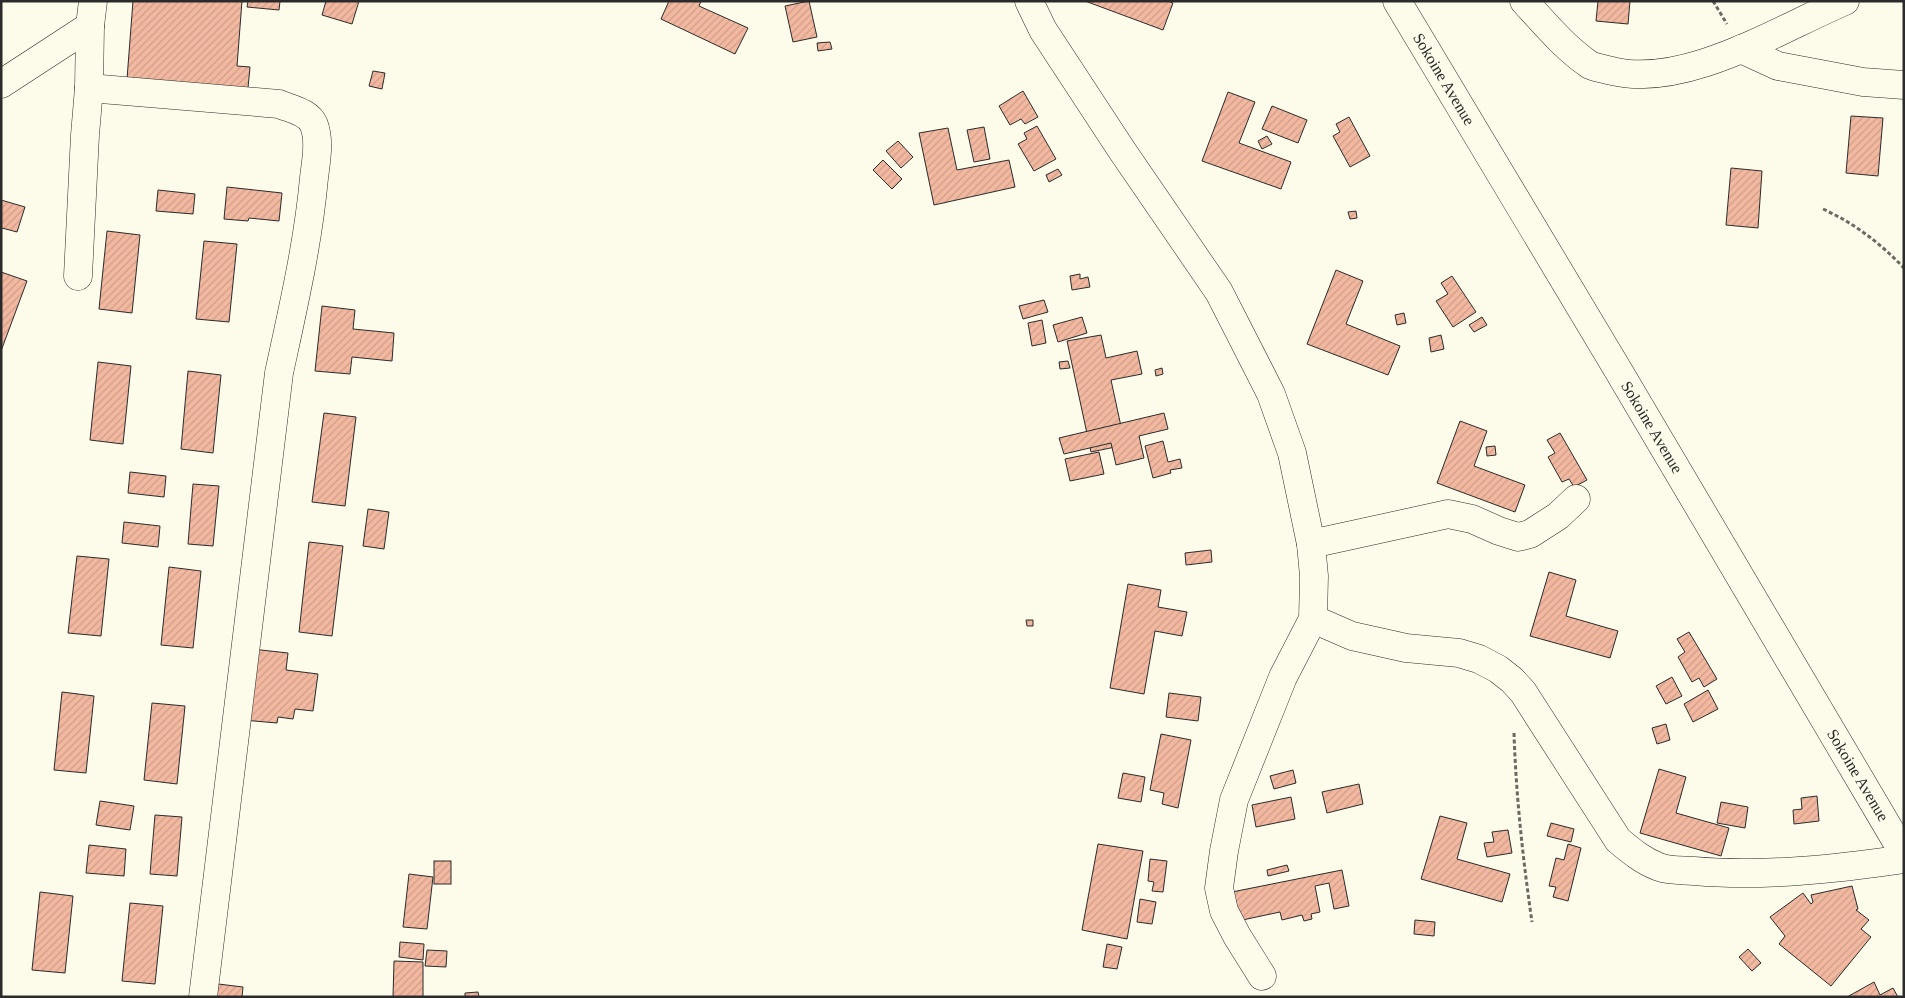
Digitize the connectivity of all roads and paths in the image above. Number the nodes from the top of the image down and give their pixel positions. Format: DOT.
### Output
graph roads {
  1 [pos="1029,1"];
  2 [pos="1397,1"];
  3 [pos="1524,1"];
  4 [pos="1845,1"];
  5 [pos="92,14"];
  6 [pos="1741,50"];
  7 [pos="1,84"];
  8 [pos="1904,85"];
  9 [pos="89,88"];
  10 [pos="1822,209"];
  11 [pos="1904,268"];
  12 [pos="78,276"];
  13 [pos="1576,499"];
  14 [pos="1311,544"];
  15 [pos="1313,619"];
  16 [pos="1514,728"];
  17 [pos="1904,854"];
  18 [pos="1904,859"];
  19 [pos="1532,922"];
  20 [pos="1262,976"];
  21 [pos="203,997"];
  1 -- 14 [label="street"];
  2 -- 17 [label="street, Sokoine Avenue"];
  3 -- 6 [label="street"];
  4 -- 6 [label="street"];
  5 -- 7 [label="street"];
  5 -- 9 [label="street"];
  6 -- 8 [label="street"];
  9 -- 12 [label="street"];
  9 -- 21 [label="street"];
  10 -- 11 [label="path"];
  13 -- 14 [label="street"];
  14 -- 15 [label="street"];
  15 -- 18 [label="street"];
  15 -- 20 [label="street"];
  16 -- 19 [label="path"];
}
